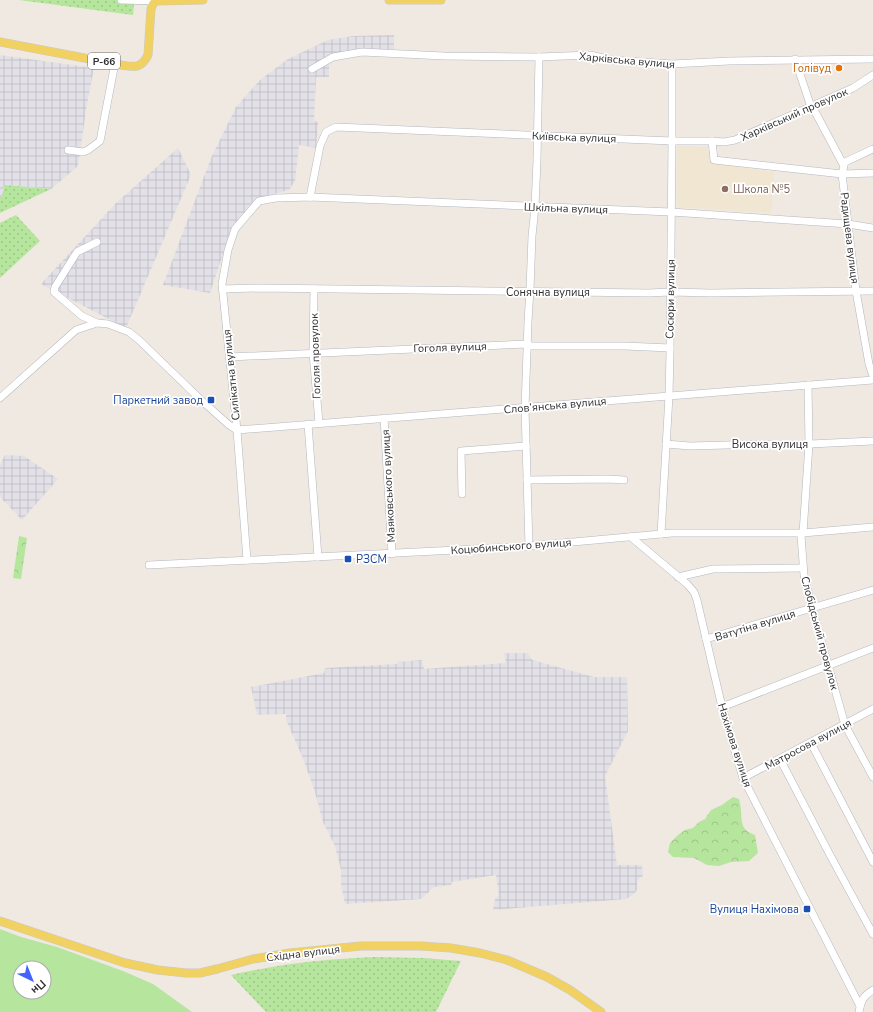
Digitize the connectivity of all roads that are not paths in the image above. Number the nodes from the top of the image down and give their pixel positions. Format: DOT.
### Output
graph roads {
  1 [pos="121,0"];
  2 [pos="203,0"];
  3 [pos="388,0"];
  4 [pos="441,0"];
  5 [pos="156,1"];
  6 [pos="0,42"];
  7 [pos="539,57"];
  8 [pos="795,59"];
  9 [pos="873,59"];
  10 [pos="115,64"];
  11 [pos="672,64"];
  12 [pos="312,69"];
  13 [pos="873,76"];
  14 [pos="812,106"];
  15 [pos="537,135"];
  16 [pos="672,141"];
  17 [pos="712,141"];
  18 [pos="873,149"];
  19 [pos="68,150"];
  20 [pos="843,163"];
  21 [pos="842,174"];
  22 [pos="873,174"];
  23 [pos="310,197"];
  24 [pos="259,201"];
  25 [pos="535,207"];
  26 [pos="671,212"];
  27 [pos="848,224"];
  28 [pos="873,228"];
  29 [pos="97,242"];
  30 [pos="222,289"];
  31 [pos="314,289"];
  32 [pos="856,291"];
  33 [pos="873,291"];
  34 [pos="530,292"];
  35 [pos="670,292"];
  36 [pos="97,322"];
  37 [pos="527,344"];
  38 [pos="670,348"];
  39 [pos="313,353"];
  40 [pos="229,357"];
  41 [pos="873,376"];
  42 [pos="873,380"];
  43 [pos="808,385"];
  44 [pos="669,396"];
  45 [pos="0,398"];
  46 [pos="525,408"];
  47 [pos="384,418"];
  48 [pos="308,424"];
  49 [pos="318,424"];
  50 [pos="237,430"];
  51 [pos="873,441"];
  52 [pos="666,444"];
  53 [pos="809,444"];
  54 [pos="526,446"];
  55 [pos="527,480"];
  56 [pos="624,480"];
  57 [pos="462,494"];
  58 [pos="873,527"];
  59 [pos="803,532"];
  60 [pos="661,534"];
  61 [pos="631,537"];
  62 [pos="529,546"];
  63 [pos="392,554"];
  64 [pos="318,557"];
  65 [pos="246,560"];
  66 [pos="149,564"];
  67 [pos="803,568"];
  68 [pos="678,577"];
  69 [pos="873,590"];
  70 [pos="812,608"];
  71 [pos="706,639"];
  72 [pos="873,648"];
  73 [pos="829,666"];
  74 [pos="722,708"];
  75 [pos="873,709"];
  76 [pos="845,725"];
  77 [pos="811,743"];
  78 [pos="780,759"];
  79 [pos="873,777"];
  80 [pos="743,778"];
  81 [pos="873,862"];
  82 [pos="0,921"];
  83 [pos="873,934"];
  84 [pos="852,990"];
  85 [pos="871,991"];
  86 [pos="860,1009"];
  87 [pos="601,1012"];
  1 -- 5 [label="street"];
  2 -- 5 [label="main road"];
  3 -- 4 [label="main road"];
  5 -- 10 [label="main road, Р-66"];
  6 -- 10 [label="main road, Р-66"];
  7 -- 11 [label="street, Харківська вулиця"];
  7 -- 12 [label="street, Харківська вулиця"];
  7 -- 15 [label="street"];
  8 -- 9 [label="street, Харківська вулиця"];
  8 -- 11 [label="street, Харківська вулиця"];
  8 -- 14 [label="street"];
  10 -- 19 [label="street"];
  11 -- 16 [label="street, Сосюри вулиця"];
  13 -- 14 [label="street, Харківський провулок"];
  14 -- 17 [label="street, Харківський провулок"];
  14 -- 20 [label="street"];
  15 -- 16 [label="street, Київська вулиця"];
  15 -- 23 [label="street, Київська вулиця"];
  15 -- 25 [label="street"];
  16 -- 17 [label="street, Київська вулиця"];
  16 -- 26 [label="street, Сосюри вулиця"];
  17 -- 21 [label="street"];
  18 -- 20 [label="street"];
  20 -- 21 [label="street, Радищева вулиця"];
  21 -- 22 [label="street"];
  21 -- 27 [label="street, Радищева вулиця"];
  23 -- 24 [label="street, Шкільна вулиця"];
  23 -- 25 [label="street, Шкільна вулиця"];
  24 -- 30 [label="street, Силікатна вулиця"];
  25 -- 26 [label="street, Шкільна вулиця"];
  25 -- 34 [label="street"];
  26 -- 27 [label="street, Шкільна вулиця"];
  26 -- 35 [label="street, Сосюри вулиця"];
  27 -- 28 [label="street, Шкільна вулиця"];
  27 -- 32 [label="street, Радищева вулиця"];
  29 -- 36 [label="street"];
  30 -- 31 [label="street, Сонячна вулиця"];
  30 -- 40 [label="street, Силікатна вулиця"];
  31 -- 34 [label="street, Сонячна вулиця"];
  31 -- 39 [label="street, Гоголя провулок"];
  32 -- 33 [label="street, Сонячна вулиця"];
  32 -- 35 [label="street, Сонячна вулиця"];
  32 -- 41 [label="street, Радищева вулиця"];
  34 -- 35 [label="street, Сонячна вулиця"];
  34 -- 37 [label="street"];
  35 -- 38 [label="street, Сосюри вулиця"];
  36 -- 45 [label="street"];
  36 -- 50 [label="street"];
  37 -- 38 [label="street, Гоголя вулиця"];
  37 -- 39 [label="street, Гоголя вулиця"];
  37 -- 46 [label="street"];
  38 -- 44 [label="street, Сосюри вулиця"];
  39 -- 40 [label="street, Гоголя вулиця"];
  39 -- 49 [label="street, Гоголя провулок"];
  40 -- 50 [label="street, Силікатна вулиця"];
  42 -- 43 [label="street, Слов’янська вулиця"];
  43 -- 44 [label="street, Слов’янська вулиця"];
  43 -- 53 [label="street, Слобідський провулок"];
  44 -- 46 [label="street, Слов’янська вулиця"];
  44 -- 52 [label="street, Сосюри вулиця"];
  46 -- 47 [label="street, Слов’янська вулиця"];
  46 -- 54 [label="street"];
  47 -- 49 [label="street, Слов’янська вулиця"];
  47 -- 63 [label="street, Маяковського вулиця"];
  48 -- 49 [label="street, Слов’янська вулиця"];
  48 -- 50 [label="street, Слов’янська вулиця"];
  48 -- 64 [label="street"];
  50 -- 65 [label="street, Силікатна вулиця"];
  51 -- 53 [label="street, Висока вулиця"];
  52 -- 53 [label="street, Висока вулиця"];
  52 -- 60 [label="street, Сосюри вулиця"];
  53 -- 59 [label="street, Слобідський провулок"];
  54 -- 55 [label="street"];
  54 -- 57 [label="street"];
  55 -- 56 [label="street"];
  55 -- 62 [label="street"];
  58 -- 59 [label="street, Коцюбинського вулиця"];
  59 -- 60 [label="street, Коцюбинського вулиця"];
  59 -- 67 [label="street, Слобідський провулок"];
  60 -- 61 [label="street, Коцюбинського вулиця"];
  61 -- 62 [label="street, Коцюбинського вулиця"];
  61 -- 68 [label="street, Нахімова вулиця"];
  62 -- 63 [label="street, Коцюбинського вулиця"];
  63 -- 64 [label="street, Коцюбинського вулиця"];
  64 -- 65 [label="street, Коцюбинського вулиця"];
  65 -- 66 [label="street, Коцюбинського вулиця"];
  67 -- 68 [label="street"];
  67 -- 70 [label="street, Слобідський провулок"];
  68 -- 71 [label="street, Нахімова вулиця"];
  69 -- 70 [label="street, Ватутіна вулиця"];
  70 -- 71 [label="street, Ватутіна вулиця"];
  70 -- 73 [label="street, Слобідський провулок"];
  71 -- 74 [label="street, Нахімова вулиця"];
  72 -- 73 [label="street"];
  73 -- 74 [label="street"];
  73 -- 76 [label="street, Слобідський провулок"];
  74 -- 80 [label="street, Нахімова вулиця"];
  75 -- 76 [label="street, Матросова вулиця"];
  76 -- 77 [label="street, Матросова вулиця"];
  76 -- 79 [label="street, Слобідський провулок"];
  77 -- 78 [label="street, Матросова вулиця"];
  77 -- 81 [label="street"];
  78 -- 80 [label="street, Матросова вулиця"];
  78 -- 83 [label="street"];
  80 -- 84 [label="street, Нахімова вулиця"];
  82 -- 87 [label="main road, Східна вулиця"];
  84 -- 85 [label="street"];
  84 -- 86 [label="street, Нахімова вулиця"];
  85 -- 86 [label="street"];
}
